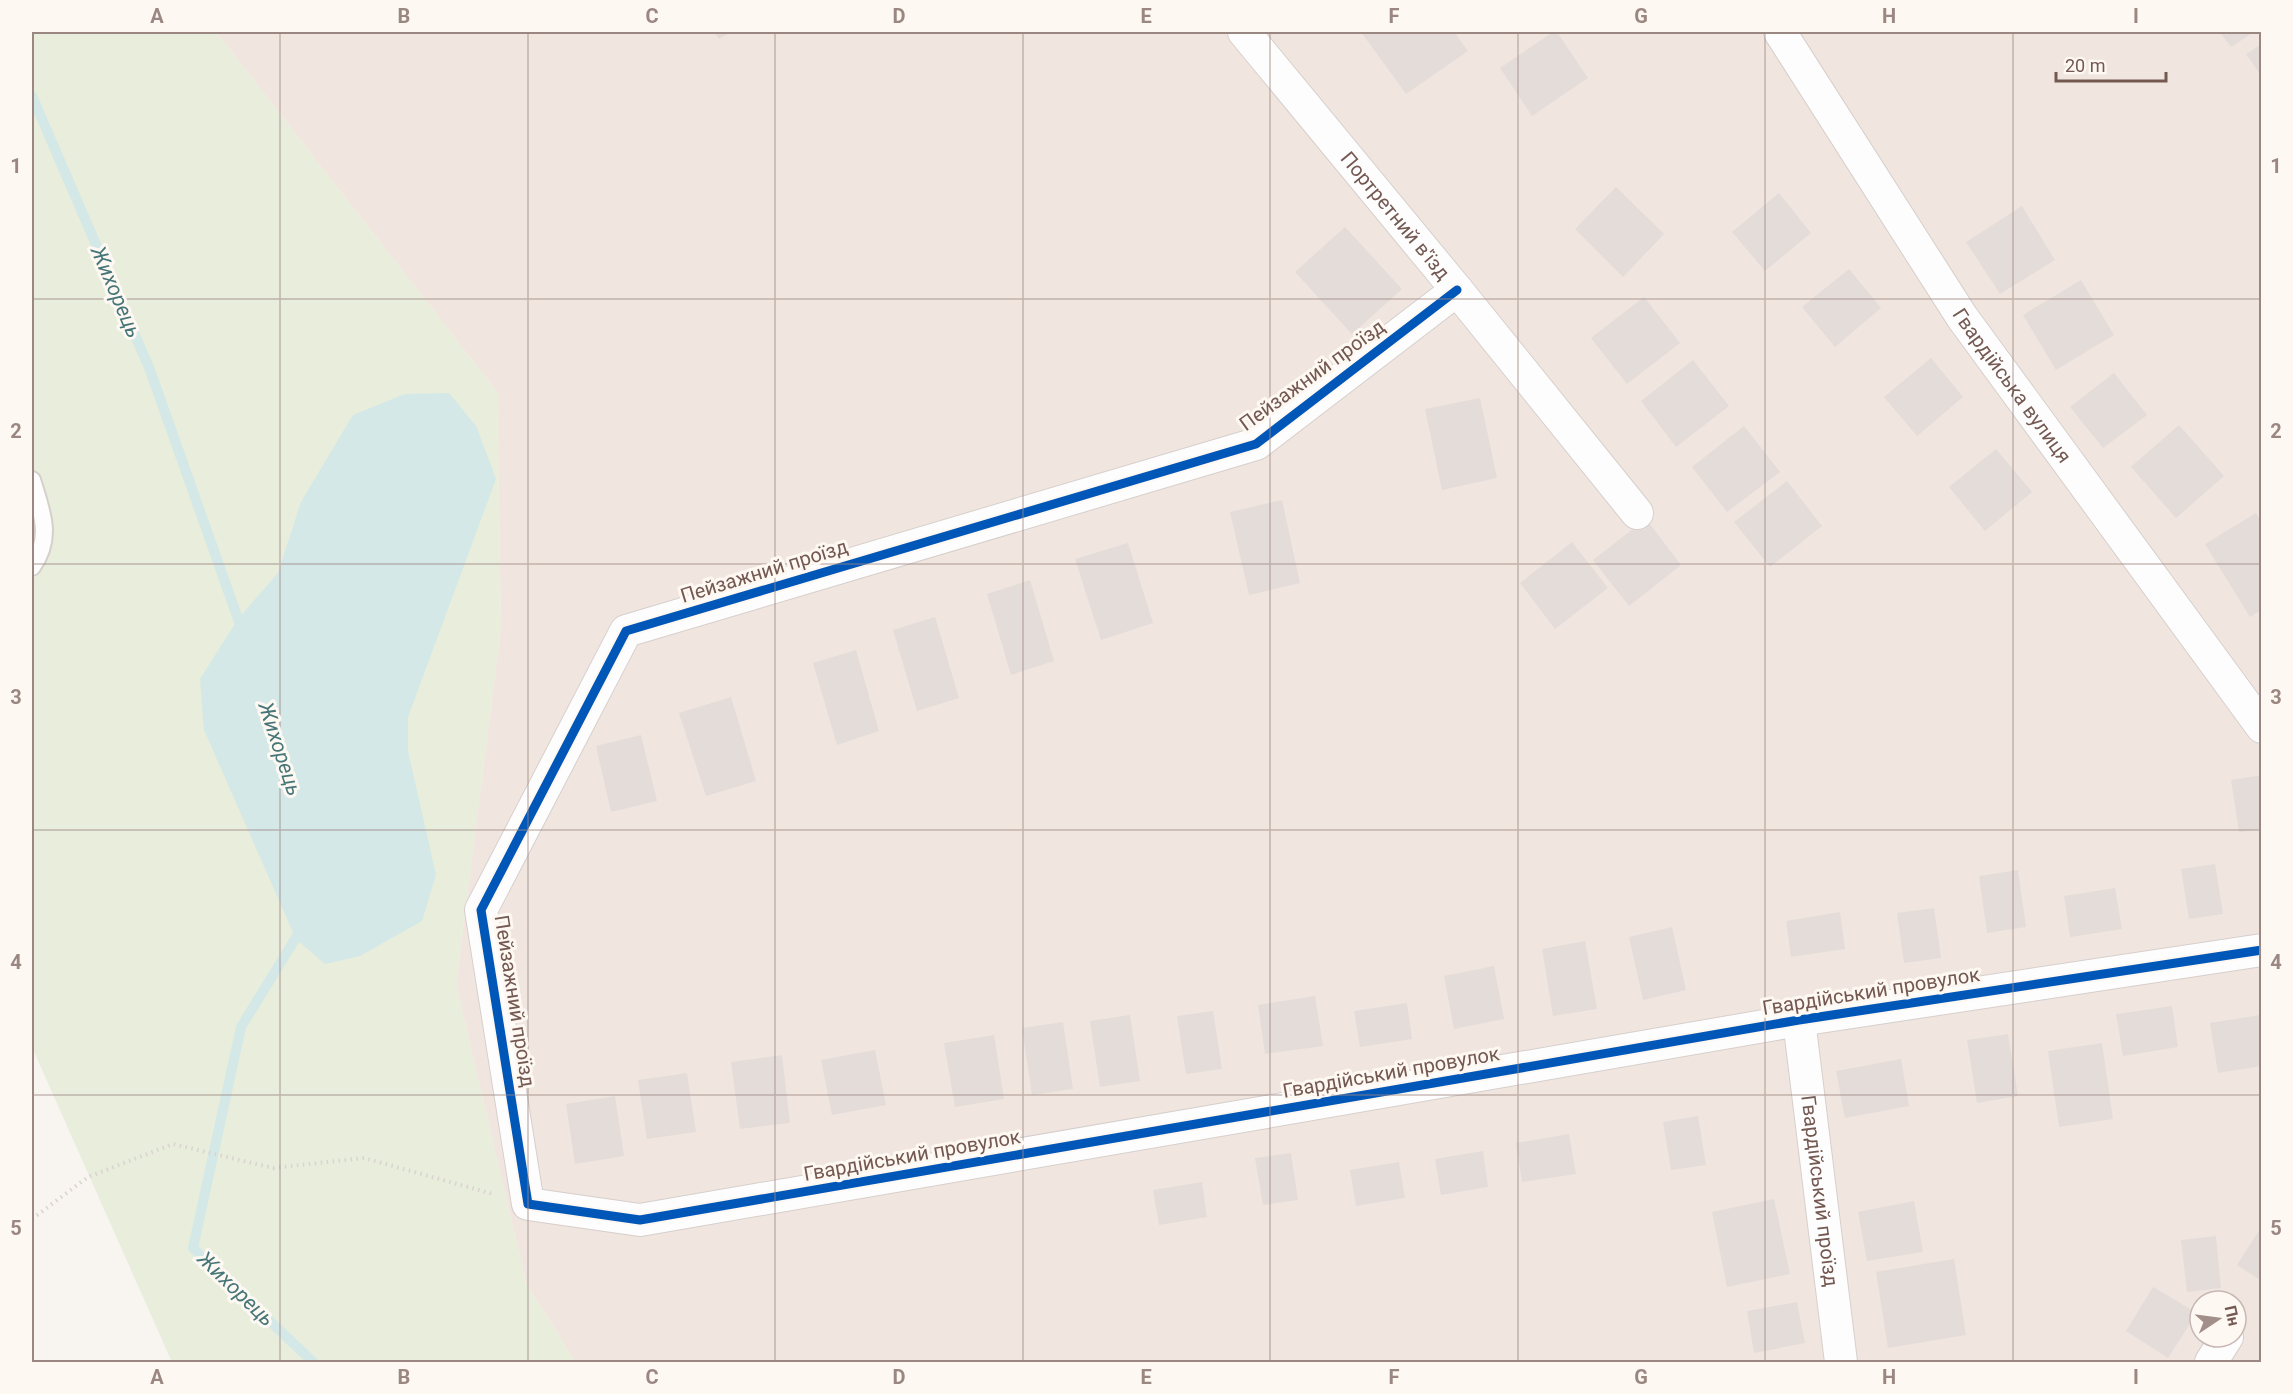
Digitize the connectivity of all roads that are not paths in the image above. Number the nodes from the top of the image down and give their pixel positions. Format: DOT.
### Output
graph roads {
  1 [pos="1244,32"];
  2 [pos="1780,32"];
  3 [pos="1457,290"];
  4 [pos="32,480"];
  5 [pos="1637,513"];
  6 [pos="32,567"];
  7 [pos="2262,727"];
  8 [pos="2262,950"];
  9 [pos="1799,1020"];
  10 [pos="528,1204"];
  11 [pos="2219,1349"];
  12 [pos="1841,1362"];
  13 [pos="2211,1362"];
  1 -- 3 [label="street, Портретний в'їзд"];
  2 -- 7 [label="street, Гвардійська вулиця"];
  3 -- 5 [label="street, Портретний в'їзд"];
  3 -- 10 [label="street, Пейзажний проїзд"];
  4 -- 6 [label="lane"];
  8 -- 9 [label="street, Гвардійський провулок"];
  9 -- 10 [label="street, Гвардійський провулок"];
  9 -- 12 [label="street, Гвардійський проїзд"];
  11 -- 13 [label="street"];
}
